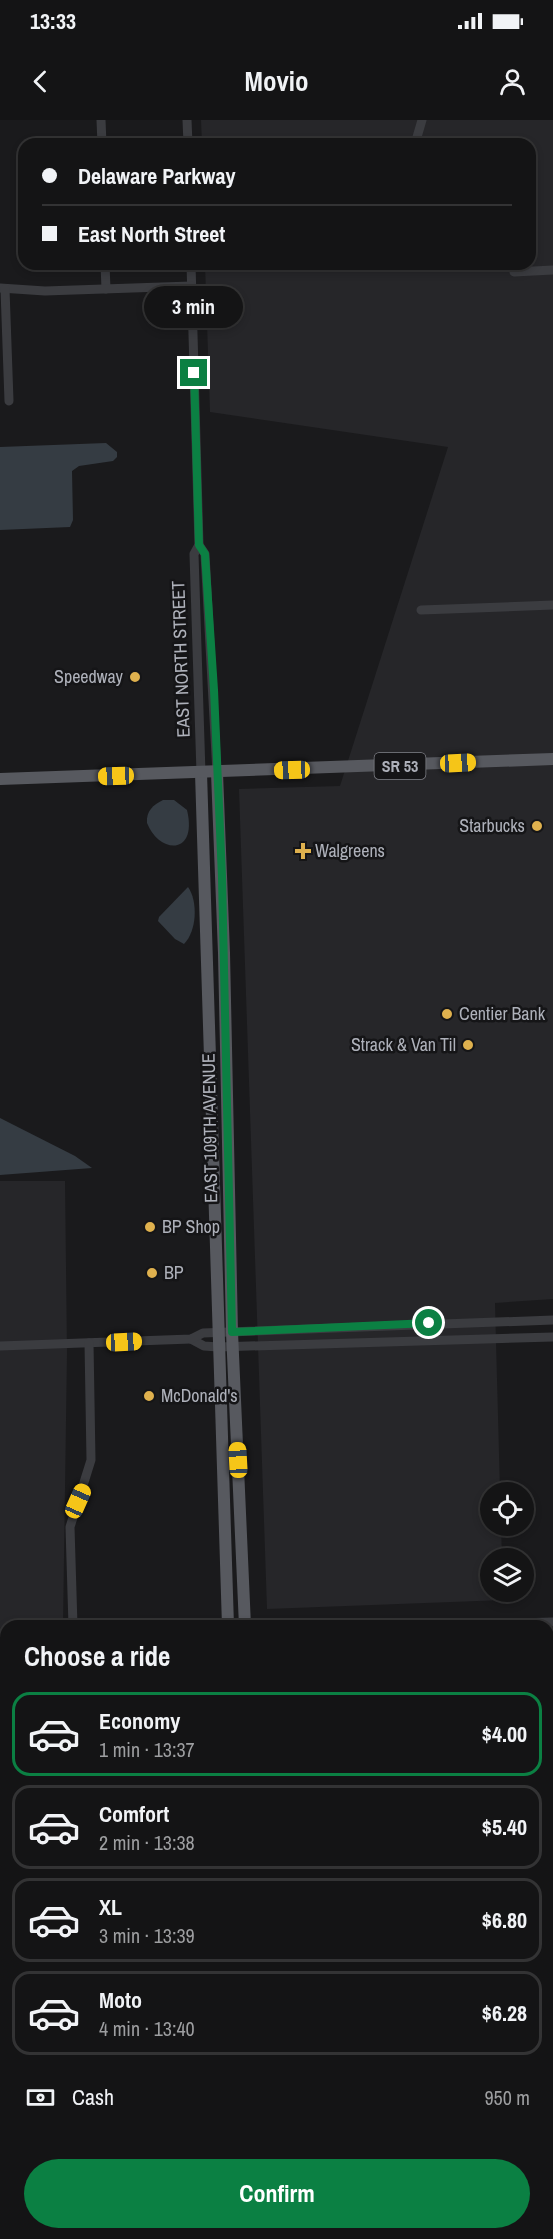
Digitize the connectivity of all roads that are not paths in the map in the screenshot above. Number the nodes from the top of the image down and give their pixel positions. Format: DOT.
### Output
graph roads {
  1 [pos="101,120"];
  2 [pos="187,120"];
  3 [pos="422,120"];
  4 [pos="102,138"];
  5 [pos="188,138"];
  6 [pos="418,138"];
  7 [pos="105,270"];
  8 [pos="191,270"];
  9 [pos="553,270"];
  10 [pos="514,272"];
  11 [pos="192,286"];
  12 [pos="2,289"];
  13 [pos="106,289"];
  14 [pos="9,401"];
  15 [pos="199,545"];
  16 [pos="553,605"];
  17 [pos="421,610"];
  18 [pos="553,759"];
  19 [pos="201,773"];
  20 [pos="217,773"];
  21 [pos="0,779"];
  22 [pos="553,1320"];
  23 [pos="218,1332"];
  24 [pos="232,1332"];
  25 [pos="553,1338"];
  26 [pos="191,1339"];
  27 [pos="89,1343"];
  28 [pos="0,1346"];
  29 [pos="218,1347"];
  30 [pos="233,1347"];
  31 [pos="73,1620"];
  32 [pos="228,1620"];
  33 [pos="245,1620"];
  1 -- 4 [label="street"];
  2 -- 5 [label="street"];
  3 -- 6 [label="street"];
  7 -- 13 [label="street"];
  8 -- 11 [label="street, EAST NORTH STREET"];
  9 -- 10 [label="street"];
  11 -- 13 [label="street"];
  11 -- 15 [label="street, EAST NORTH STREET"];
  12 -- 13 [label="street"];
  12 -- 14 [label="street"];
  15 -- 19 [label="street, EAST NORTH STREET"];
  15 -- 20 [label="street, EAST NORTH STREET"];
  16 -- 17 [label="street"];
  18 -- 20 [label="main road, SR 53"];
  19 -- 20 [label="main road, SR 53"];
  19 -- 21 [label="main road, SR 53"];
  19 -- 23 [label="main road, EAST 109TH AVENUE"];
  20 -- 24 [label="main road, EAST 109TH AVENUE"];
  22 -- 24 [label="street"];
  23 -- 24 [label="street"];
  23 -- 26 [label="street"];
  23 -- 29 [label="main road, EAST 109TH AVENUE"];
  24 -- 30 [label="main road, EAST 109TH AVENUE"];
  25 -- 30 [label="street"];
  26 -- 27 [label="street"];
  26 -- 29 [label="street"];
  27 -- 28 [label="street"];
  27 -- 31 [label="street"];
  29 -- 30 [label="street"];
  29 -- 32 [label="main road, EAST 109TH AVENUE"];
  30 -- 33 [label="main road, EAST 109TH AVENUE"];
}
